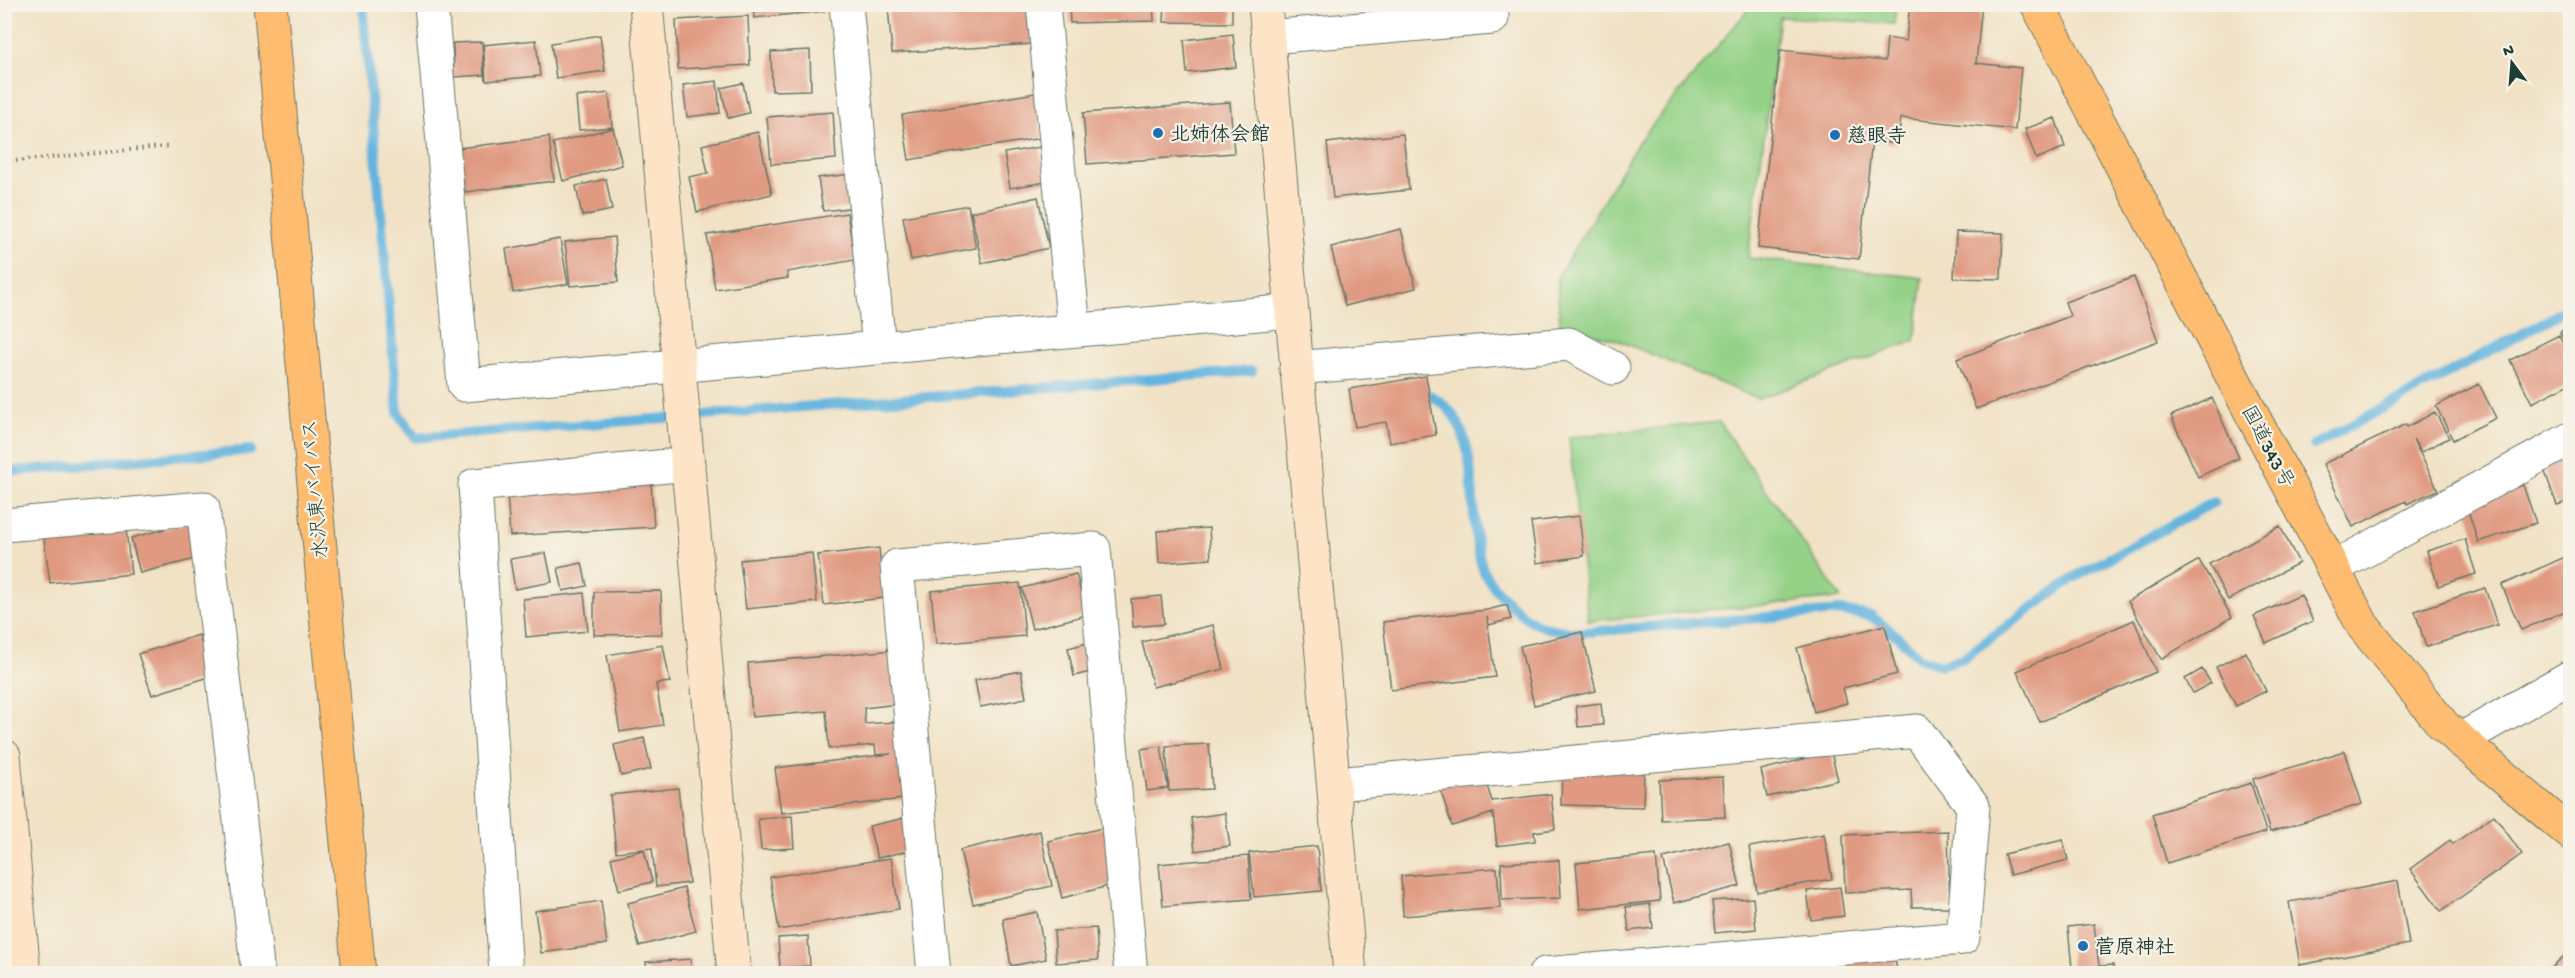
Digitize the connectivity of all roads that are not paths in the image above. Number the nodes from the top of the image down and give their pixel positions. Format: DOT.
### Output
graph roads {
  1 [pos="270,4"];
  2 [pos="431,4"];
  3 [pos="646,4"];
  4 [pos="846,4"];
  5 [pos="1043,4"];
  6 [pos="1265,4"];
  7 [pos="1491,4"];
  8 [pos="2037,4"];
  9 [pos="1268,37"];
  10 [pos="1291,311"];
  11 [pos="1074,330"];
  12 [pos="879,348"];
  13 [pos="679,365"];
  14 [pos="1296,368"];
  15 [pos="1613,368"];
  16 [pos="2571,439"];
  17 [pos="688,464"];
  18 [pos="4,525"];
  19 [pos="2333,568"];
  20 [pos="2571,677"];
  21 [pos="2460,740"];
  22 [pos="4,756"];
  23 [pos="1335,784"];
  24 [pos="2571,833"];
  25 [pos="24,974"];
  26 [pos="258,974"];
  27 [pos="359,974"];
  28 [pos="506,974"];
  29 [pos="734,974"];
  30 [pos="934,974"];
  31 [pos="1131,974"];
  32 [pos="1350,974"];
  33 [pos="1545,974"];
  1 -- 27 [label="highway, 水沢東バイパス"];
  2 -- 13 [label="street"];
  3 -- 13 [label="street"];
  4 -- 12 [label="street"];
  5 -- 11 [label="street"];
  6 -- 9 [label="street"];
  7 -- 9 [label="street"];
  8 -- 19 [label="highway, 国道343号"];
  9 -- 10 [label="street"];
  10 -- 11 [label="street"];
  10 -- 14 [label="street"];
  11 -- 12 [label="street"];
  12 -- 13 [label="street"];
  13 -- 17 [label="street"];
  14 -- 15 [label="street"];
  14 -- 23 [label="street"];
  16 -- 19 [label="street"];
  17 -- 28 [label="street"];
  17 -- 29 [label="street"];
  18 -- 26 [label="street"];
  19 -- 21 [label="highway, 国道343号"];
  20 -- 21 [label="street"];
  21 -- 24 [label="highway, 国道343号"];
  22 -- 25 [label="street"];
  23 -- 32 [label="street"];
  23 -- 33 [label="street"];
  30 -- 31 [label="street"];
}
